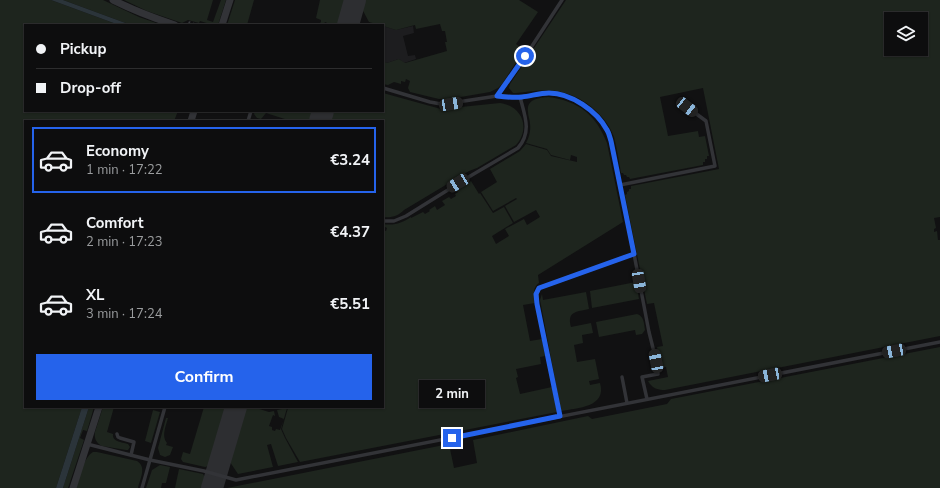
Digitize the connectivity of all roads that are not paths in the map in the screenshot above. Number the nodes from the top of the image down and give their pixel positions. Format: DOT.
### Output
graph roads {
  1 [pos="113,0"];
  2 [pos="230,0"];
  3 [pos="562,0"];
  4 [pos="173,24"];
  5 [pos="222,24"];
  6 [pos="384,88"];
  7 [pos="497,96"];
  8 [pos="520,97"];
  9 [pos="687,107"];
  10 [pos="620,185"];
  11 [pos="384,221"];
  12 [pos="634,254"];
  13 [pos="940,342"];
  14 [pos="622,377"];
  15 [pos="647,399"];
  16 [pos="627,403"];
  17 [pos="99,408"];
  18 [pos="165,408"];
  19 [pos="560,416"];
  20 [pos="117,434"];
  21 [pos="87,444"];
  22 [pos="131,455"];
  23 [pos="150,460"];
  24 [pos="73,488"];
  25 [pos="142,488"];
  1 -- 4 [label="street"];
  2 -- 5 [label="street"];
  3 -- 7 [label="lane"];
  6 -- 7 [label="lane"];
  7 -- 8 [label="lane"];
  8 -- 10 [label="lane"];
  8 -- 11 [label="lane"];
  9 -- 10 [label="lane"];
  10 -- 12 [label="lane"];
  12 -- 15 [label="lane"];
  12 -- 19 [label="lane"];
  13 -- 15 [label="lane"];
  14 -- 16 [label="lane"];
  15 -- 16 [label="lane"];
  16 -- 19 [label="lane"];
  17 -- 21 [label="street"];
  18 -- 23 [label="lane"];
  19 -- 23 [label="lane"];
  20 -- 22 [label="lane"];
  21 -- 22 [label="lane"];
  21 -- 24 [label="street"];
  22 -- 23 [label="lane"];
  23 -- 25 [label="lane"];
}
